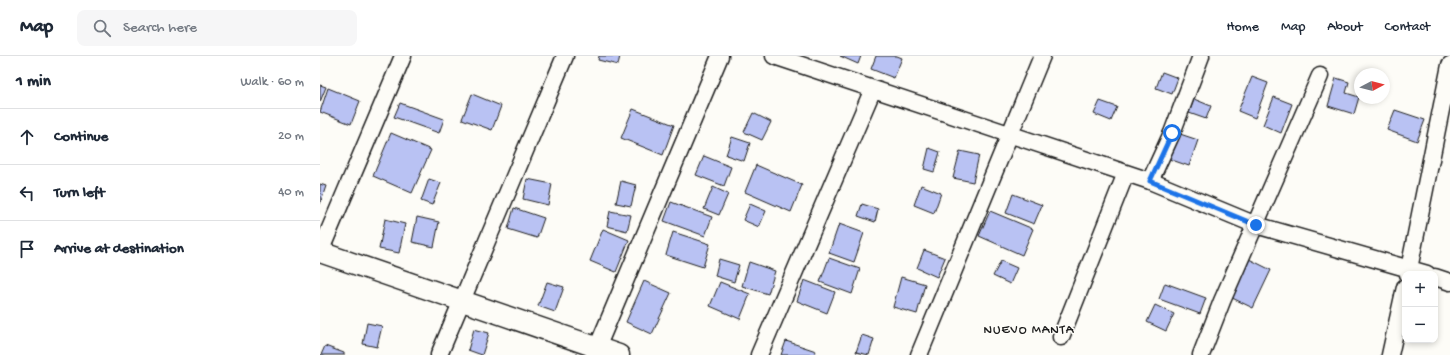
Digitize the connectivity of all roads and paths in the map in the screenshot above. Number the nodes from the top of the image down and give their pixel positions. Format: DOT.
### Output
graph roads {
  1 [pos="403,56"];
  2 [pos="565,56"];
  3 [pos="720,56"];
  4 [pos="774,56"];
  5 [pos="1042,56"];
  6 [pos="1201,56"];
  7 [pos="1450,65"];
  8 [pos="1320,76"];
  9 [pos="873,89"];
  10 [pos="1010,135"];
  11 [pos="1126,173"];
  12 [pos="1150,181"];
  13 [pos="1256,225"];
  14 [pos="320,252"];
  15 [pos="1408,271"];
  16 [pos="1438,278"];
  17 [pos="1450,282"];
  18 [pos="462,301"];
  19 [pos="1402,301"];
  20 [pos="1060,337"];
  21 [pos="595,351"];
  22 [pos="439,355"];
  23 [pos="619,355"];
  24 [pos="759,355"];
  25 [pos="919,355"];
  26 [pos="1201,355"];
  27 [pos="1390,355"];
  1 -- 14 [label="street"];
  2 -- 18 [label="street"];
  3 -- 21 [label="street"];
  4 -- 9 [label="street"];
  5 -- 10 [label="street"];
  6 -- 12 [label="street"];
  7 -- 15 [label="street"];
  8 -- 13 [label="street"];
  9 -- 10 [label="street"];
  9 -- 24 [label="street"];
  10 -- 11 [label="street"];
  10 -- 25 [label="street"];
  11 -- 12 [label="street"];
  11 -- 20 [label="street"];
  12 -- 13 [label="street"];
  13 -- 15 [label="street"];
  13 -- 26 [label="street"];
  14 -- 18 [label="street"];
  16 -- 17 [label="street"];
  18 -- 21 [label="street"];
  18 -- 22 [label="street"];
  19 -- 27 [label="street"];
  21 -- 23 [label="street"];
}
